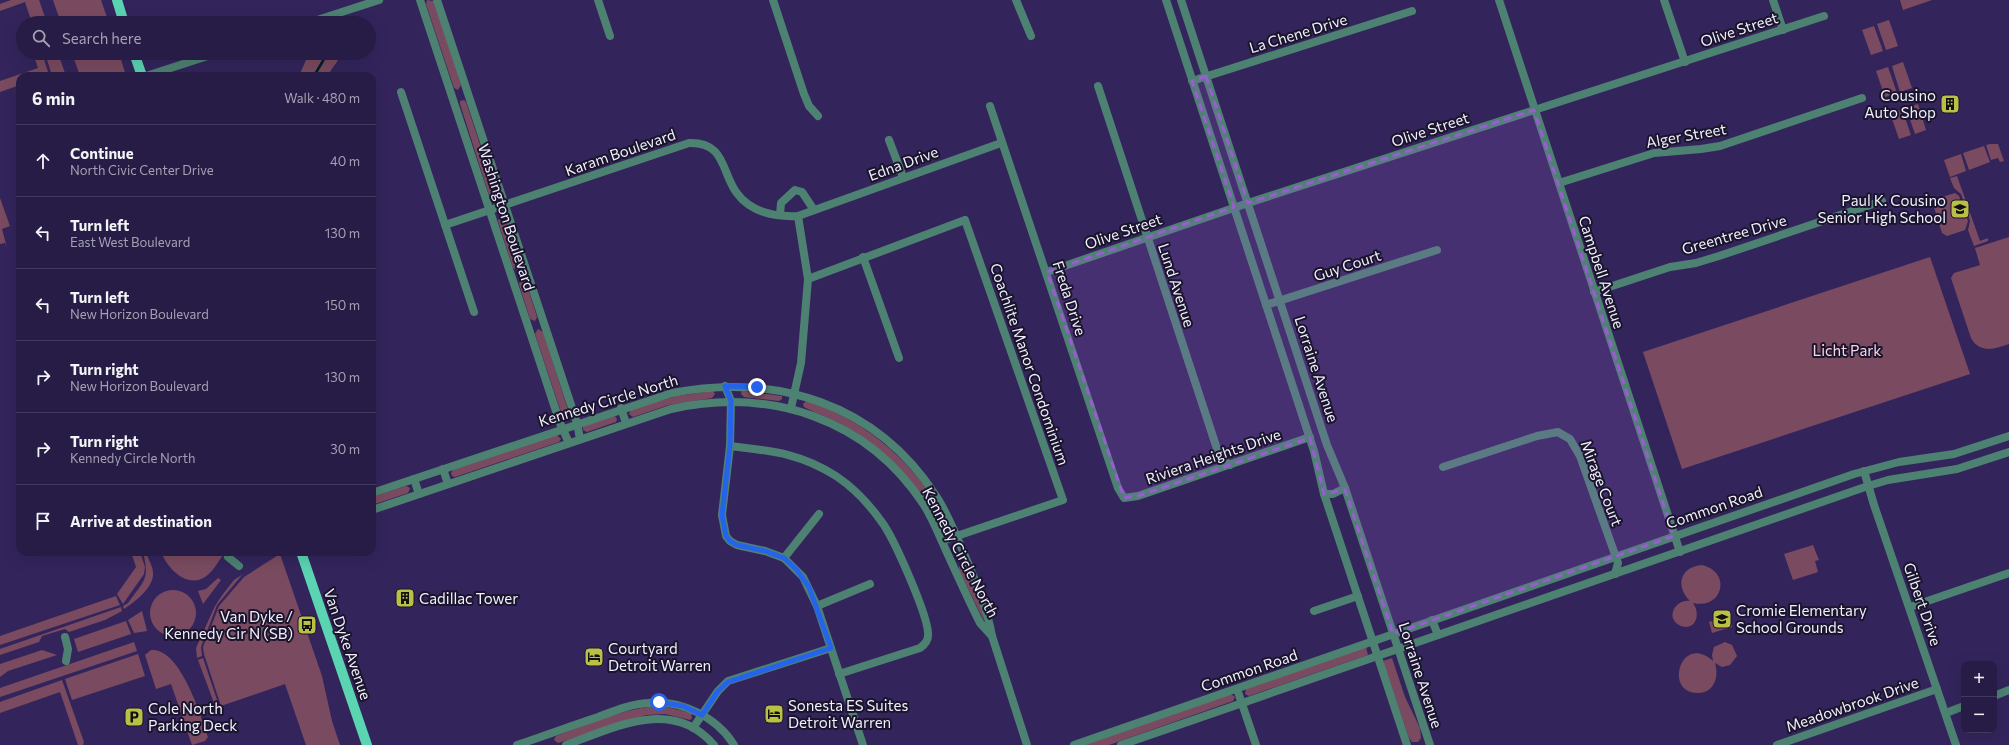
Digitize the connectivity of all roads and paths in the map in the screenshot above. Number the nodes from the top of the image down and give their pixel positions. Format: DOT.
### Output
graph roads {
  1 [pos="117,0"];
  2 [pos="379,0"];
  3 [pos="420,0"];
  4 [pos="438,0"];
  5 [pos="598,0"];
  6 [pos="773,0"];
  7 [pos="1016,0"];
  8 [pos="1166,0"];
  9 [pos="1181,0"];
  10 [pos="1499,0"];
  11 [pos="1664,0"];
  12 [pos="1773,0"];
  13 [pos="1412,11"];
  14 [pos="122,16"];
  15 [pos="330,16"];
  16 [pos="1824,16"];
  17 [pos="1783,30"];
  18 [pos="610,36"];
  19 [pos="1031,36"];
  20 [pos="136,60"];
  21 [pos="195,60"];
  22 [pos="1685,62"];
  23 [pos="141,72"];
  24 [pos="158,72"];
  25 [pos="1206,76"];
  26 [pos="1192,81"];
  27 [pos="1098,86"];
  28 [pos="401,92"];
  29 [pos="1862,98"];
  30 [pos="990,106"];
  31 [pos="1534,110"];
  32 [pos="818,116"];
  33 [pos="889,140"];
  34 [pos="1002,143"];
  35 [pos="903,177"];
  36 [pos="1559,183"];
  37 [pos="1882,201"];
  38 [pos="1248,203"];
  39 [pos="505,206"];
  40 [pos="1234,208"];
  41 [pos="490,210"];
  42 [pos="814,210"];
  43 [pos="780,215"];
  44 [pos="798,216"];
  45 [pos="445,225"];
  46 [pos="1147,238"];
  47 [pos="1437,250"];
  48 [pos="863,257"];
  49 [pos="1047,272"];
  50 [pos="808,279"];
  51 [pos="1594,292"];
  52 [pos="1280,300"];
  53 [pos="1266,305"];
  54 [pos="474,312"];
  55 [pos="899,358"];
  56 [pos="725,386"];
  57 [pos="795,394"];
  58 [pos="731,401"];
  59 [pos="621,408"];
  60 [pos="791,408"];
  61 [pos="577,423"];
  62 [pos="626,423"];
  63 [pos="562,428"];
  64 [pos="2009,436"];
  65 [pos="1310,437"];
  66 [pos="580,439"];
  67 [pos="569,443"];
  68 [pos="730,446"];
  69 [pos="2009,452"];
  70 [pos="1230,465"];
  71 [pos="1443,467"];
  72 [pos="442,469"];
  73 [pos="1864,470"];
  74 [pos="414,479"];
  75 [pos="448,484"];
  76 [pos="1868,486"];
  77 [pos="1344,488"];
  78 [pos="376,493"];
  79 [pos="419,494"];
  80 [pos="1324,494"];
  81 [pos="1124,498"];
  82 [pos="376,509"];
  83 [pos="819,514"];
  84 [pos="956,535"];
  85 [pos="1674,536"];
  86 [pos="942,541"];
  87 [pos="1680,552"];
  88 [pos="302,556"];
  89 [pos="1614,556"];
  90 [pos="228,557"];
  91 [pos="784,558"];
  92 [pos="239,566"];
  93 [pos="2009,573"];
  94 [pos="1615,574"];
  95 [pos="870,584"];
  96 [pos="1358,596"];
  97 [pos="817,606"];
  98 [pos="1910,608"];
  99 [pos="1314,611"];
  100 [pos="1432,620"];
  101 [pos="1393,634"];
  102 [pos="992,636"];
  103 [pos="1438,636"];
  104 [pos="65,637"];
  105 [pos="1372,640"];
  106 [pos="831,648"];
  107 [pos="1398,650"];
  108 [pos="1378,657"];
  109 [pos="66,660"];
  110 [pos="840,674"];
  111 [pos="1237,689"];
  112 [pos="1937,689"];
  113 [pos="2009,690"];
  114 [pos="1997,695"];
  115 [pos="1242,703"];
  116 [pos="1961,707"];
  117 [pos="1946,713"];
  118 [pos="702,715"];
  119 [pos="693,728"];
  120 [pos="366,745"];
  121 [pos="517,745"];
  122 [pos="566,745"];
  123 [pos="714,745"];
  124 [pos="734,745"];
  125 [pos="863,745"];
  126 [pos="1028,745"];
  127 [pos="1074,745"];
  128 [pos="1121,745"];
  129 [pos="1256,745"];
  130 [pos="1407,745"];
  131 [pos="1430,745"];
  132 [pos="1777,745"];
  133 [pos="1956,745"];
  1 -- 14 [label="main road"];
  2 -- 15 [label="street"];
  3 -- 41 [label="street, Washington Boulevard"];
  4 -- 39 [label="street, Washington Boulevard"];
  5 -- 18 [label="street"];
  6 -- 32 [label="street"];
  7 -- 19 [label="street"];
  8 -- 26 [label="street, Lorraine Avenue"];
  9 -- 25 [label="street, Lorraine Avenue"];
  10 -- 31 [label="street, Campbell Avenue"];
  11 -- 22 [label="street"];
  12 -- 17 [label="street"];
  13 -- 25 [label="street, La Chene Drive"];
  16 -- 17 [label="street, Olive Street"];
  17 -- 22 [label="street, Olive Street"];
  20 -- 23 [label="main road"];
  21 -- 24 [label="street"];
  22 -- 31 [label="street, Olive Street"];
  25 -- 26 [label="street, La Chene Drive"];
  25 -- 38 [label="street, Lorraine Avenue"];
  26 -- 40 [label="street, Lorraine Avenue"];
  27 -- 46 [label="street, Lund Avenue"];
  28 -- 45 [label="street"];
  29 -- 36 [label="street, Alger Street"];
  30 -- 34 [label="street, Freda Drive"];
  31 -- 36 [label="street, Campbell Avenue"];
  31 -- 38 [label="street, Olive Street"];
  33 -- 35 [label="street"];
  34 -- 35 [label="street, Edna Drive"];
  34 -- 49 [label="street, Freda Drive"];
  35 -- 42 [label="street, Edna Drive"];
  36 -- 51 [label="street, Campbell Avenue"];
  37 -- 51 [label="street, Greentree Drive"];
  38 -- 40 [label="street, Olive Street"];
  38 -- 52 [label="street, Lorraine Avenue"];
  39 -- 41 [label="street, Karam Boulevard"];
  39 -- 43 [label="street, Karam Boulevard"];
  39 -- 61 [label="street, Washington Boulevard"];
  40 -- 46 [label="street, Olive Street"];
  40 -- 53 [label="street, Lorraine Avenue"];
  41 -- 45 [label="street, Karam Boulevard"];
  41 -- 63 [label="street, Washington Boulevard"];
  42 -- 43 [label="street"];
  42 -- 44 [label="street, Edna Drive"];
  43 -- 44 [label="street, Karam Boulevard"];
  44 -- 50 [label="street"];
  45 -- 54 [label="street"];
  46 -- 49 [label="street, Olive Street"];
  46 -- 70 [label="street, Lund Avenue"];
  47 -- 52 [label="street, Guy Court"];
  48 -- 50 [label="street, Coachlite Manor Condominium"];
  48 -- 55 [label="street"];
  48 -- 84 [label="street, Coachlite Manor Condominium"];
  49 -- 81 [label="street, Freda Drive"];
  50 -- 57 [label="street"];
  51 -- 85 [label="street, Campbell Avenue"];
  52 -- 53 [label="street, Guy Court"];
  52 -- 77 [label="street, Lorraine Avenue"];
  53 -- 65 [label="street, Lorraine Avenue"];
  56 -- 57 [label="street, Kennedy Circle North"];
  56 -- 58 [label="street"];
  56 -- 59 [label="street, Kennedy Circle North"];
  57 -- 60 [label="street"];
  57 -- 84 [label="street, Kennedy Circle North"];
  58 -- 60 [label="street, Kennedy Circle North"];
  58 -- 62 [label="street, Kennedy Circle North"];
  58 -- 68 [label="street"];
  59 -- 61 [label="street, Kennedy Circle North"];
  59 -- 62 [label="street"];
  60 -- 86 [label="street, Kennedy Circle North"];
  61 -- 63 [label="street, Kennedy Circle North"];
  61 -- 66 [label="street, Washington Boulevard"];
  62 -- 66 [label="street, Kennedy Circle North"];
  63 -- 67 [label="street, Washington Boulevard"];
  63 -- 72 [label="street, Kennedy Circle North"];
  64 -- 73 [label="street, Common Road"];
  65 -- 70 [label="street, Riviera Heights Drive"];
  65 -- 80 [label="street, Lorraine Avenue"];
  66 -- 67 [label="street, Kennedy Circle North"];
  67 -- 75 [label="street, Kennedy Circle North"];
  68 -- 91 [label="street"];
  68 -- 110 [label="street"];
  69 -- 76 [label="street, Common Road"];
  70 -- 81 [label="street, Riviera Heights Drive"];
  71 -- 89 [label="street, Mirage Court"];
  72 -- 74 [label="street, Kennedy Circle North"];
  72 -- 75 [label="street"];
  73 -- 76 [label="street, Gilbert Drive"];
  73 -- 85 [label="street, Common Road"];
  74 -- 78 [label="street, Kennedy Circle North"];
  74 -- 79 [label="street"];
  75 -- 79 [label="street, Kennedy Circle North"];
  76 -- 87 [label="street, Common Road"];
  76 -- 98 [label="street, Gilbert Drive"];
  77 -- 80 [label="street"];
  77 -- 101 [label="street, Lorraine Avenue"];
  79 -- 82 [label="street, Kennedy Circle North"];
  80 -- 96 [label="street, Lorraine Avenue"];
  83 -- 91 [label="street"];
  84 -- 86 [label="street, Coachlite Manor Condominium"];
  84 -- 102 [label="street, Kennedy Circle North"];
  85 -- 87 [label="street, Campbell Avenue"];
  85 -- 89 [label="street, Common Road"];
  86 -- 102 [label="street, Kennedy Circle North"];
  87 -- 94 [label="street, Common Road"];
  88 -- 120 [label="main road, Van Dyke Avenue"];
  89 -- 94 [label="street, Mirage Court"];
  89 -- 100 [label="street, Common Road"];
  90 -- 92 [label="street"];
  91 -- 97 [label="street"];
  93 -- 98 [label="street"];
  94 -- 103 [label="street, Common Road"];
  95 -- 97 [label="street"];
  96 -- 99 [label="street"];
  96 -- 105 [label="street, Lorraine Avenue"];
  97 -- 106 [label="street"];
  98 -- 112 [label="street, Gilbert Drive"];
  100 -- 101 [label="street, Common Road"];
  100 -- 103 [label="street"];
  101 -- 105 [label="street, Common Road"];
  101 -- 107 [label="street, Lorraine Avenue"];
  102 -- 126 [label="street, Kennedy Circle North"];
  103 -- 107 [label="street, Common Road"];
  104 -- 109 [label="street"];
  105 -- 108 [label="street, Lorraine Avenue"];
  105 -- 111 [label="street, Common Road"];
  106 -- 110 [label="street"];
  106 -- 118 [label="street"];
  107 -- 108 [label="street, Common Road"];
  107 -- 131 [label="street, Lorraine Avenue"];
  108 -- 115 [label="street, Common Road"];
  108 -- 130 [label="street, Lorraine Avenue"];
  110 -- 125 [label="street"];
  111 -- 115 [label="street"];
  111 -- 127 [label="street, Common Road"];
  112 -- 117 [label="street, Gilbert Drive"];
  112 -- 132 [label="street, Meadowbrook Drive"];
  113 -- 114 [label="street"];
  115 -- 128 [label="street, Common Road"];
  115 -- 129 [label="street"];
  116 -- 117 [label="street"];
  117 -- 133 [label="street, Gilbert Drive"];
  118 -- 119 [label="street"];
  118 -- 121 [label="street"];
  118 -- 124 [label="street"];
  119 -- 122 [label="street"];
  119 -- 123 [label="street"];
}
